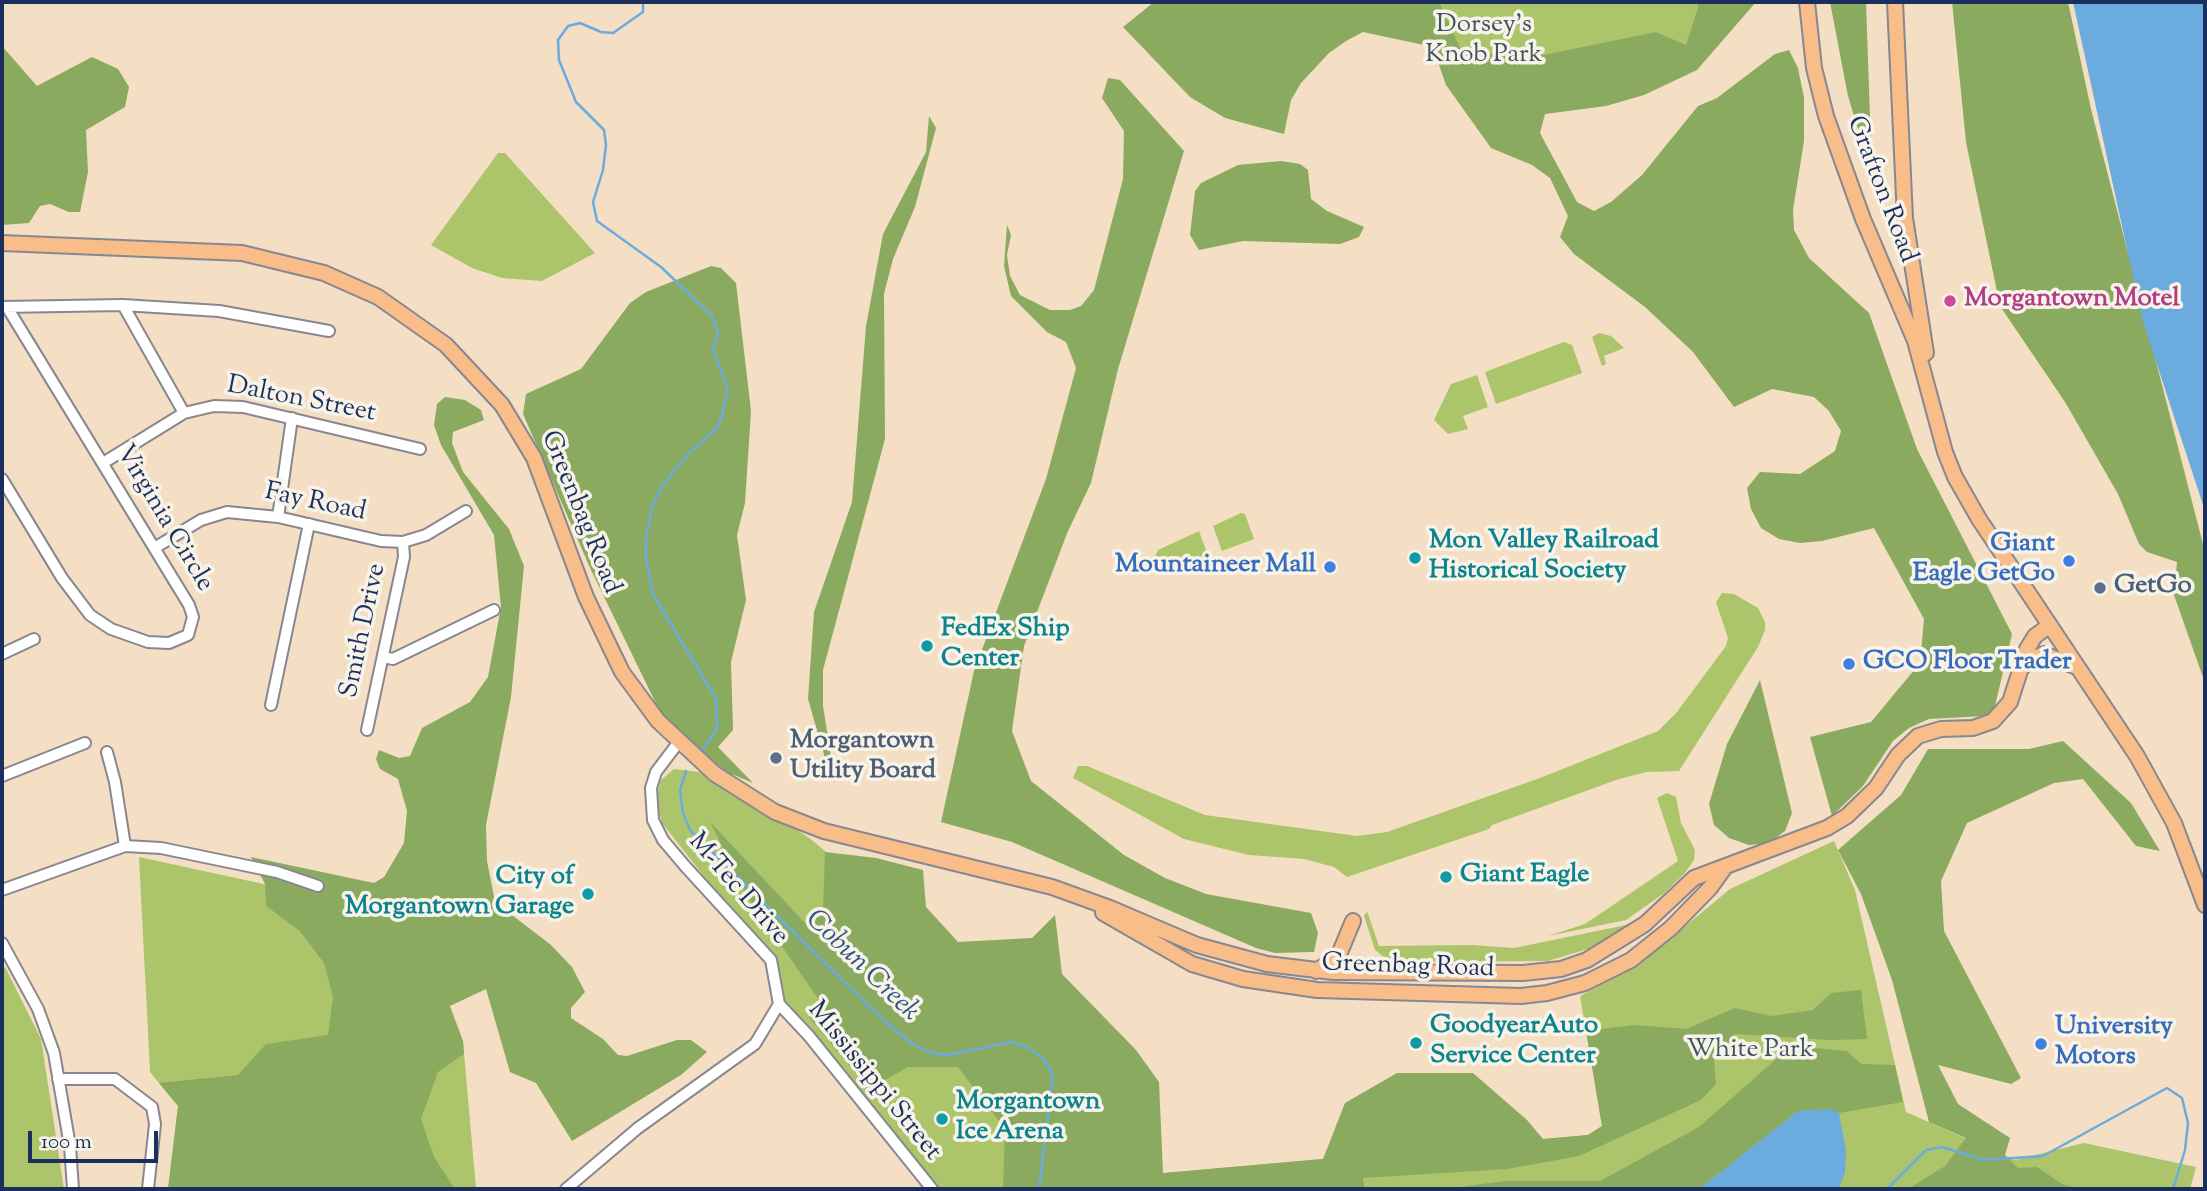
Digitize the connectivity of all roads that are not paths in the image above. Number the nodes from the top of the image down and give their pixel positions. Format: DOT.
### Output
graph roads {
  1 [pos="1807,2"];
  2 [pos="1895,2"];
  3 [pos="2,243"];
  4 [pos="1915,291"];
  5 [pos="1896,295"];
  6 [pos="123,305"];
  7 [pos="4,307"];
  8 [pos="329,331"];
  9 [pos="1929,390"];
  10 [pos="184,413"];
  11 [pos="292,418"];
  12 [pos="420,449"];
  13 [pos="103,463"];
  14 [pos="2,479"];
  15 [pos="466,511"];
  16 [pos="278,517"];
  17 [pos="309,524"];
  18 [pos="403,542"];
  19 [pos="156,547"];
  20 [pos="494,610"];
  21 [pos="2049,626"];
  22 [pos="34,639"];
  23 [pos="2,654"];
  24 [pos="383,656"];
  25 [pos="2079,669"];
  26 [pos="2018,672"];
  27 [pos="271,705"];
  28 [pos="367,730"];
  29 [pos="85,743"];
  30 [pos="678,743"];
  31 [pos="107,752"];
  32 [pos="2,776"];
  33 [pos="125,846"];
  34 [pos="1723,870"];
  35 [pos="318,886"];
  36 [pos="2,890"];
  37 [pos="1069,894"];
  38 [pos="2205,905"];
  39 [pos="1353,921"];
  40 [pos="2,943"];
  41 [pos="1316,971"];
  42 [pos="779,1004"];
  43 [pos="58,1079"];
  44 [pos="73,1189"];
  45 [pos="148,1189"];
  46 [pos="566,1189"];
  47 [pos="932,1189"];
  1 -- 5 [label="main road, Grafton Road"];
  2 -- 4 [label="main road"];
  3 -- 30 [label="main road, Greenbag Road"];
  4 -- 5 [label="main road"];
  4 -- 9 [label="main road"];
  5 -- 9 [label="main road, Grafton Road"];
  6 -- 7 [label="street, Virginia Circle"];
  6 -- 8 [label="street, Virginia Circle"];
  6 -- 10 [label="street"];
  7 -- 13 [label="street, Virginia Circle"];
  9 -- 21 [label="main road"];
  10 -- 11 [label="street, Dalton Street"];
  10 -- 13 [label="street, Dalton Street"];
  11 -- 12 [label="street, Dalton Street"];
  11 -- 16 [label="street"];
  13 -- 19 [label="street, Virginia Circle"];
  14 -- 19 [label="street, Virginia Circle"];
  15 -- 18 [label="street, Fay Road"];
  16 -- 17 [label="street, Fay Road"];
  16 -- 19 [label="street, Fay Road"];
  17 -- 18 [label="street, Fay Road"];
  17 -- 27 [label="street"];
  18 -- 24 [label="street, Smith Drive"];
  20 -- 24 [label="street"];
  21 -- 25 [label="main road"];
  21 -- 26 [label="main road, Greenbag Road"];
  22 -- 23 [label="street"];
  24 -- 28 [label="street, Smith Drive"];
  25 -- 26 [label="main road"];
  25 -- 38 [label="main road"];
  26 -- 34 [label="main road, Greenbag Road"];
  29 -- 32 [label="street"];
  30 -- 37 [label="main road, Greenbag Road"];
  30 -- 42 [label="street, M-Tec Drive"];
  31 -- 33 [label="street"];
  33 -- 35 [label="street"];
  33 -- 36 [label="street"];
  34 -- 37 [label="main road, Greenbag Road"];
  34 -- 41 [label="main road, Greenbag Road"];
  37 -- 41 [label="main road, Greenbag Road"];
  39 -- 41 [label="main road"];
  40 -- 43 [label="street"];
  42 -- 46 [label="street"];
  42 -- 47 [label="street, Mississippi Street"];
  43 -- 44 [label="street"];
  43 -- 45 [label="street"];
}
